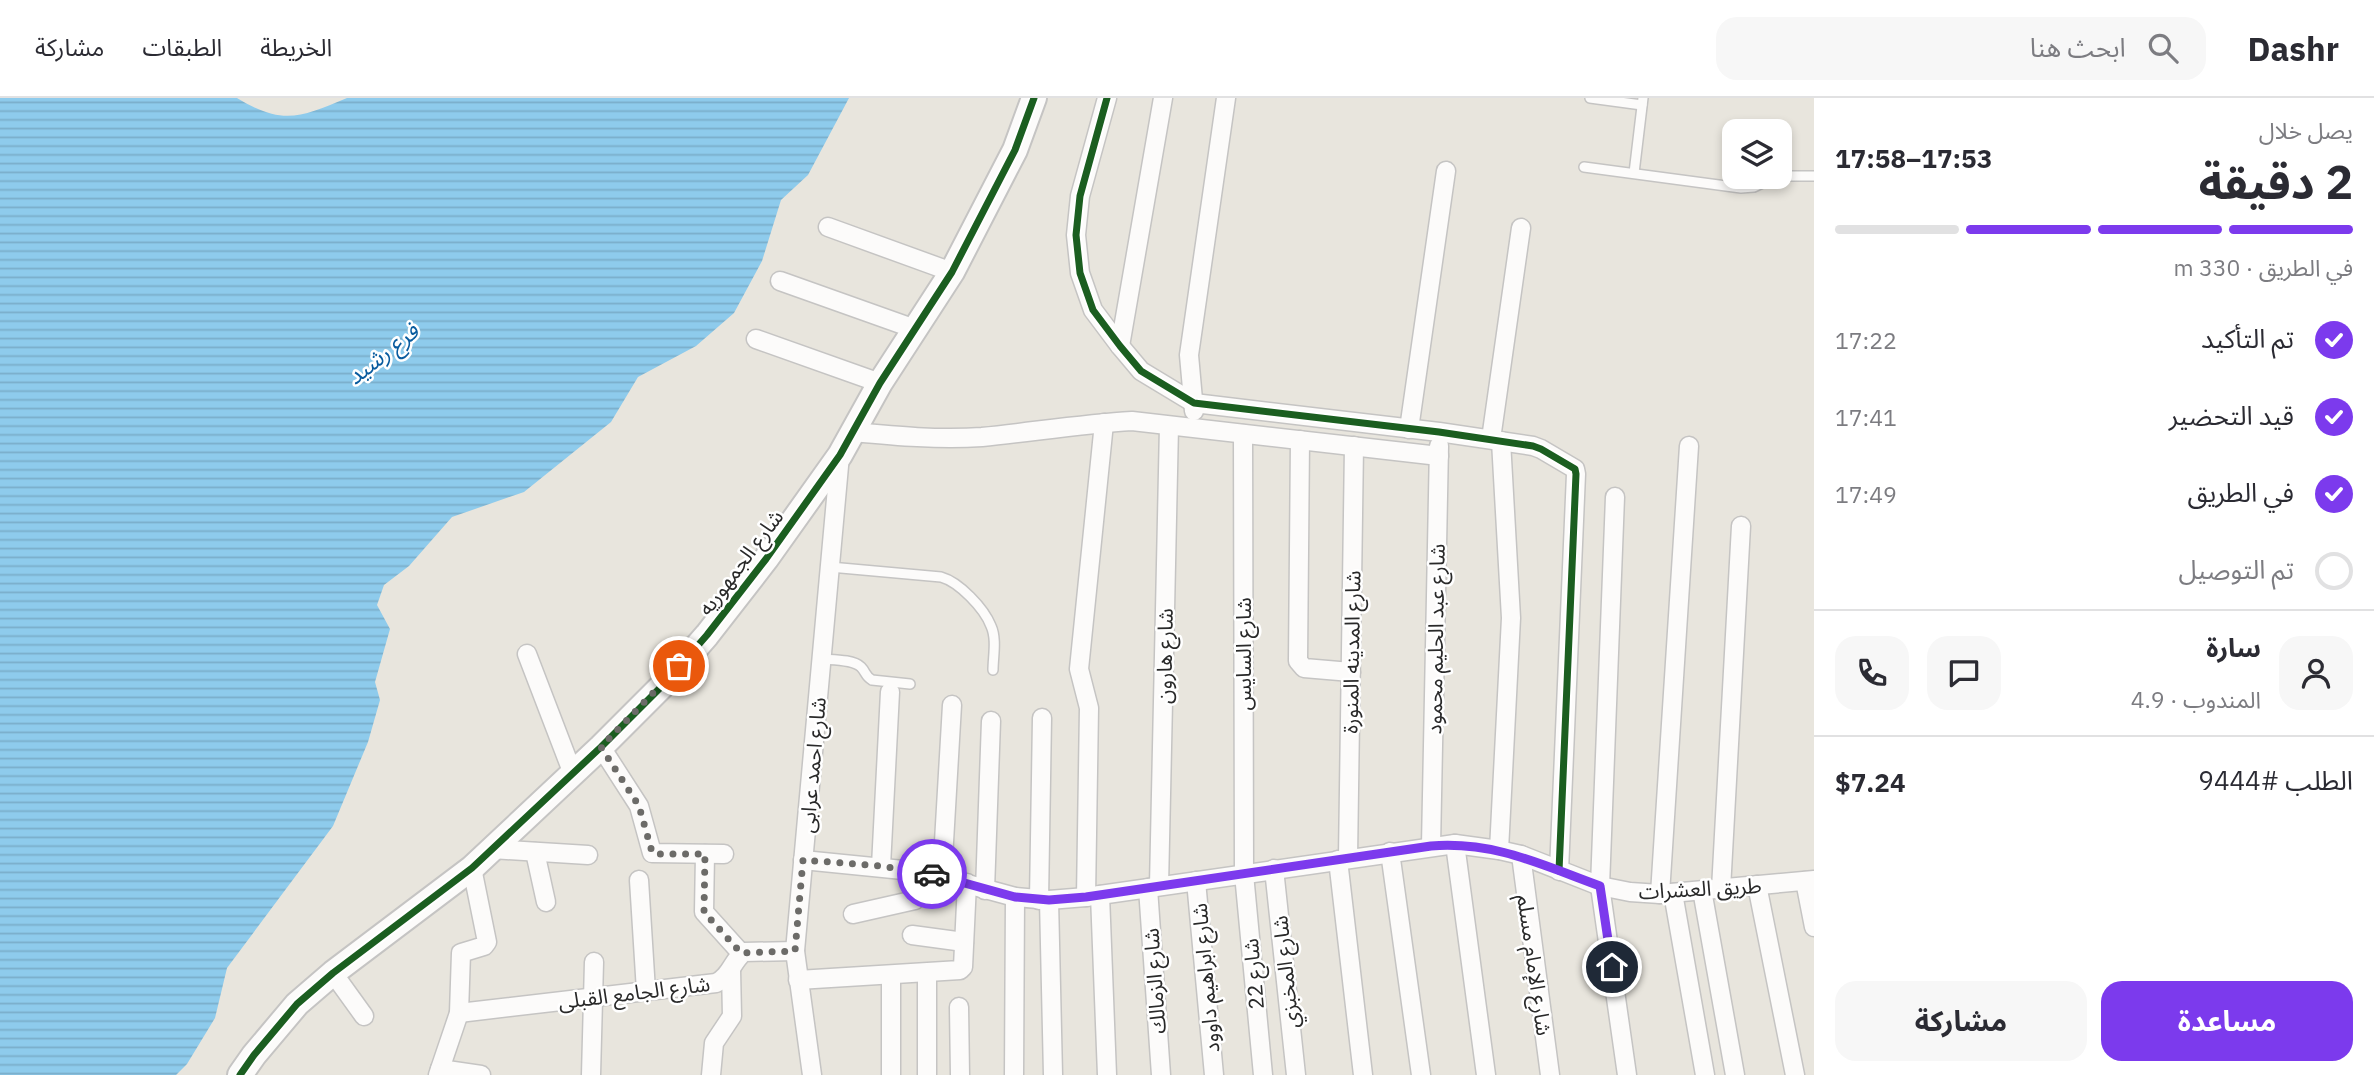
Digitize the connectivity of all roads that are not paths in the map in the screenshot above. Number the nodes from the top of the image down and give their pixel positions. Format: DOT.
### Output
graph roads {
  1 [pos="1034,98"];
  2 [pos="1107,98"];
  3 [pos="1163,98"];
  4 [pos="1226,98"];
  5 [pos="1590,98"];
  6 [pos="1643,102"];
  7 [pos="1584,167"];
  8 [pos="1446,171"];
  9 [pos="1633,173"];
  10 [pos="1792,176"];
  11 [pos="1814,176"];
  12 [pos="1722,185"];
  13 [pos="828,227"];
  14 [pos="1521,228"];
  15 [pos="952,272"];
  16 [pos="780,282"];
  17 [pos="915,329"];
  18 [pos="756,339"];
  19 [pos="1119,346"];
  20 [pos="880,383"];
  21 [pos="1195,403"];
  22 [pos="1104,423"];
  23 [pos="1169,426"];
  24 [pos="1195,429"];
  25 [pos="1409,429"];
  26 [pos="853,432"];
  27 [pos="1439,432"];
  28 [pos="1243,434"];
  29 [pos="1300,440"];
  30 [pos="1496,440"];
  31 [pos="1354,446"];
  32 [pos="1689,446"];
  33 [pos="840,455"];
  34 [pos="1439,456"];
  35 [pos="1615,497"];
  36 [pos="1741,526"];
  37 [pos="830,567"];
  38 [pos="527,654"];
  39 [pos="821,659"];
  40 [pos="993,670"];
  41 [pos="1350,672"];
  42 [pos="910,684"];
  43 [pos="890,692"];
  44 [pos="952,705"];
  45 [pos="1042,718"];
  46 [pos="990,721"];
  47 [pos="601,747"];
  48 [pos="573,774"];
  49 [pos="1455,844"];
  50 [pos="1431,846"];
  51 [pos="492,849"];
  52 [pos="1499,850"];
  53 [pos="535,852"];
  54 [pos="1390,852"];
  55 [pos="705,854"];
  56 [pos="724,854"];
  57 [pos="588,855"];
  58 [pos="1521,855"];
  59 [pos="1343,859"];
  60 [pos="803,860"];
  61 [pos="881,866"];
  62 [pos="472,868"];
  63 [pos="1274,869"];
  64 [pos="1559,871"];
  65 [pos="923,872"];
  66 [pos="1244,874"];
  67 [pos="942,876"];
  68 [pos="639,880"];
  69 [pos="1196,881"];
  70 [pos="1810,881"];
  71 [pos="967,883"];
  72 [pos="1600,886"];
  73 [pos="1757,886"];
  74 [pos="1154,887"];
  75 [pos="1721,888"];
  76 [pos="985,890"];
  77 [pos="1702,890"];
  78 [pos="1667,893"];
  79 [pos="1093,896"];
  80 [pos="1015,897"];
  81 [pos="1044,900"];
  82 [pos="546,902"];
  83 [pos="853,914"];
  84 [pos="1814,927"];
  85 [pos="912,935"];
  86 [pos="964,942"];
  87 [pos="795,951"];
  88 [pos="741,953"];
  89 [pos="594,962"];
  90 [pos="731,970"];
  91 [pos="333,973"];
  92 [pos="927,973"];
  93 [pos="891,975"];
  94 [pos="798,980"];
  95 [pos="646,991"];
  96 [pos="594,997"];
  97 [pos="960,1007"];
  98 [pos="459,1013"];
  99 [pos="364,1016"];
  100 [pos="439,1072"];
  101 [pos="240,1075"];
  102 [pos="481,1075"];
  103 [pos="591,1075"];
  104 [pos="711,1075"];
  105 [pos="812,1075"];
  106 [pos="891,1075"];
  107 [pos="927,1075"];
  108 [pos="960,1075"];
  109 [pos="1014,1075"];
  110 [pos="1054,1075"];
  111 [pos="1107,1075"];
  112 [pos="1161,1075"];
  113 [pos="1214,1075"];
  114 [pos="1263,1075"];
  115 [pos="1296,1075"];
  116 [pos="1363,1075"];
  117 [pos="1421,1075"];
  118 [pos="1486,1075"];
  119 [pos="1550,1075"];
  120 [pos="1627,1075"];
  121 [pos="1705,1075"];
  122 [pos="1735,1075"];
  123 [pos="1795,1075"];
  1 -- 15 [label="street, شارع الجمهوريه"];
  2 -- 19 [label="street"];
  3 -- 19 [label="street"];
  4 -- 21 [label="street"];
  5 -- 6 [label="lane"];
  6 -- 9 [label="lane"];
  7 -- 9 [label="lane"];
  8 -- 25 [label="street"];
  9 -- 12 [label="lane"];
  10 -- 11 [label="lane"];
  13 -- 15 [label="street"];
  14 -- 30 [label="street"];
  15 -- 17 [label="street, شارع الجمهوريه"];
  16 -- 17 [label="street"];
  17 -- 20 [label="street, شارع الجمهوريه"];
  18 -- 20 [label="street"];
  19 -- 21 [label="street"];
  20 -- 26 [label="street, شارع الجمهوريه"];
  21 -- 24 [label="street"];
  21 -- 25 [label="street"];
  22 -- 23 [label="street"];
  22 -- 26 [label="street"];
  22 -- 79 [label="street"];
  23 -- 24 [label="street"];
  23 -- 74 [label="street, شارع هارون"];
  24 -- 28 [label="street"];
  25 -- 27 [label="street"];
  26 -- 33 [label="street, شارع الجمهوريه"];
  27 -- 30 [label="street"];
  27 -- 34 [label="street, شارع عبد الحليم محمود"];
  28 -- 29 [label="street"];
  28 -- 66 [label="street, شارع السايس"];
  29 -- 31 [label="street"];
  29 -- 41 [label="street"];
  30 -- 52 [label="street"];
  30 -- 64 [label="street"];
  31 -- 34 [label="street"];
  31 -- 41 [label="street, شارع المدينه المنورة"];
  32 -- 78 [label="street"];
  33 -- 37 [label="street, شارع احمد عرابى"];
  33 -- 47 [label="street, شارع الجمهوريه"];
  34 -- 50 [label="street, شارع عبد الحليم محمود"];
  35 -- 72 [label="street"];
  36 -- 75 [label="street"];
  37 -- 39 [label="street, شارع احمد عرابى"];
  37 -- 40 [label="lane"];
  38 -- 48 [label="street"];
  39 -- 42 [label="lane"];
  39 -- 60 [label="street, شارع احمد عرابى"];
  41 -- 59 [label="street, شارع المدينه المنورة"];
  43 -- 61 [label="street"];
  44 -- 67 [label="street"];
  45 -- 81 [label="street"];
  46 -- 76 [label="street"];
  47 -- 48 [label="street, شارع الجمهوريه"];
  47 -- 55 [label="street"];
  48 -- 51 [label="street, شارع الجمهوريه"];
  49 -- 50 [label="street, طريق العشرات"];
  49 -- 52 [label="street, طريق العشرات"];
  49 -- 118 [label="street"];
  50 -- 54 [label="street, طريق العشرات"];
  51 -- 53 [label="street"];
  51 -- 62 [label="street, شارع الجمهوريه"];
  52 -- 58 [label="street, طريق العشرات"];
  53 -- 57 [label="street"];
  53 -- 82 [label="street"];
  54 -- 59 [label="street, طريق العشرات"];
  54 -- 117 [label="street"];
  55 -- 56 [label="street"];
  55 -- 88 [label="street"];
  58 -- 64 [label="street, طريق العشرات"];
  58 -- 119 [label="street, شارع الإمام مسلم"];
  59 -- 63 [label="street, طريق العشرات"];
  59 -- 116 [label="street, شارع المدينه المنورة"];
  60 -- 61 [label="street, طريق العشرات"];
  60 -- 87 [label="street, شارع احمد عرابى"];
  61 -- 65 [label="street, طريق العشرات"];
  62 -- 91 [label="street, شارع الجمهوريه"];
  62 -- 98 [label="street"];
  63 -- 66 [label="street, طريق العشرات"];
  63 -- 115 [label="street, شارع المخبزي"];
  64 -- 72 [label="street, طريق العشرات"];
  65 -- 67 [label="street, طريق العشرات"];
  65 -- 83 [label="street"];
  66 -- 69 [label="street, طريق العشرات"];
  66 -- 114 [label="street, شارع 22"];
  67 -- 71 [label="street, طريق العشرات"];
  68 -- 95 [label="street"];
  69 -- 74 [label="street, طريق العشرات"];
  69 -- 113 [label="street, شارع ابراهيم داوود"];
  70 -- 73 [label="street, طريق العشرات"];
  70 -- 84 [label="street"];
  71 -- 76 [label="street, طريق العشرات"];
  71 -- 86 [label="street"];
  72 -- 78 [label="street, طريق العشرات"];
  72 -- 120 [label="street"];
  73 -- 75 [label="street, طريق العشرات"];
  73 -- 123 [label="street"];
  74 -- 79 [label="street, طريق العشرات"];
  74 -- 112 [label="street, شارع الزمالك"];
  75 -- 77 [label="street, طريق العشرات"];
  76 -- 80 [label="street, طريق العشرات"];
  77 -- 78 [label="street, طريق العشرات"];
  77 -- 122 [label="street"];
  78 -- 121 [label="street"];
  79 -- 81 [label="street, طريق العشرات"];
  79 -- 111 [label="street"];
  80 -- 81 [label="street, طريق العشرات"];
  80 -- 109 [label="street"];
  81 -- 110 [label="street"];
  85 -- 86 [label="street"];
  86 -- 92 [label="street"];
  87 -- 88 [label="street"];
  87 -- 94 [label="street, شارع احمد عرابى"];
  88 -- 90 [label="street, شارع الجامع القبلى"];
  89 -- 96 [label="street"];
  90 -- 95 [label="street, شارع الجامع القبلى"];
  90 -- 104 [label="street"];
  91 -- 99 [label="street"];
  91 -- 101 [label="street, شارع الجمهوريه"];
  92 -- 93 [label="street"];
  92 -- 107 [label="street"];
  93 -- 94 [label="street"];
  93 -- 106 [label="street"];
  94 -- 105 [label="street, شارع احمد عرابى"];
  95 -- 96 [label="street, شارع الجامع القبلى"];
  96 -- 98 [label="street, شارع الجامع القبلى"];
  96 -- 103 [label="street"];
  97 -- 108 [label="street"];
  98 -- 100 [label="street"];
  100 -- 102 [label="street"];
}
